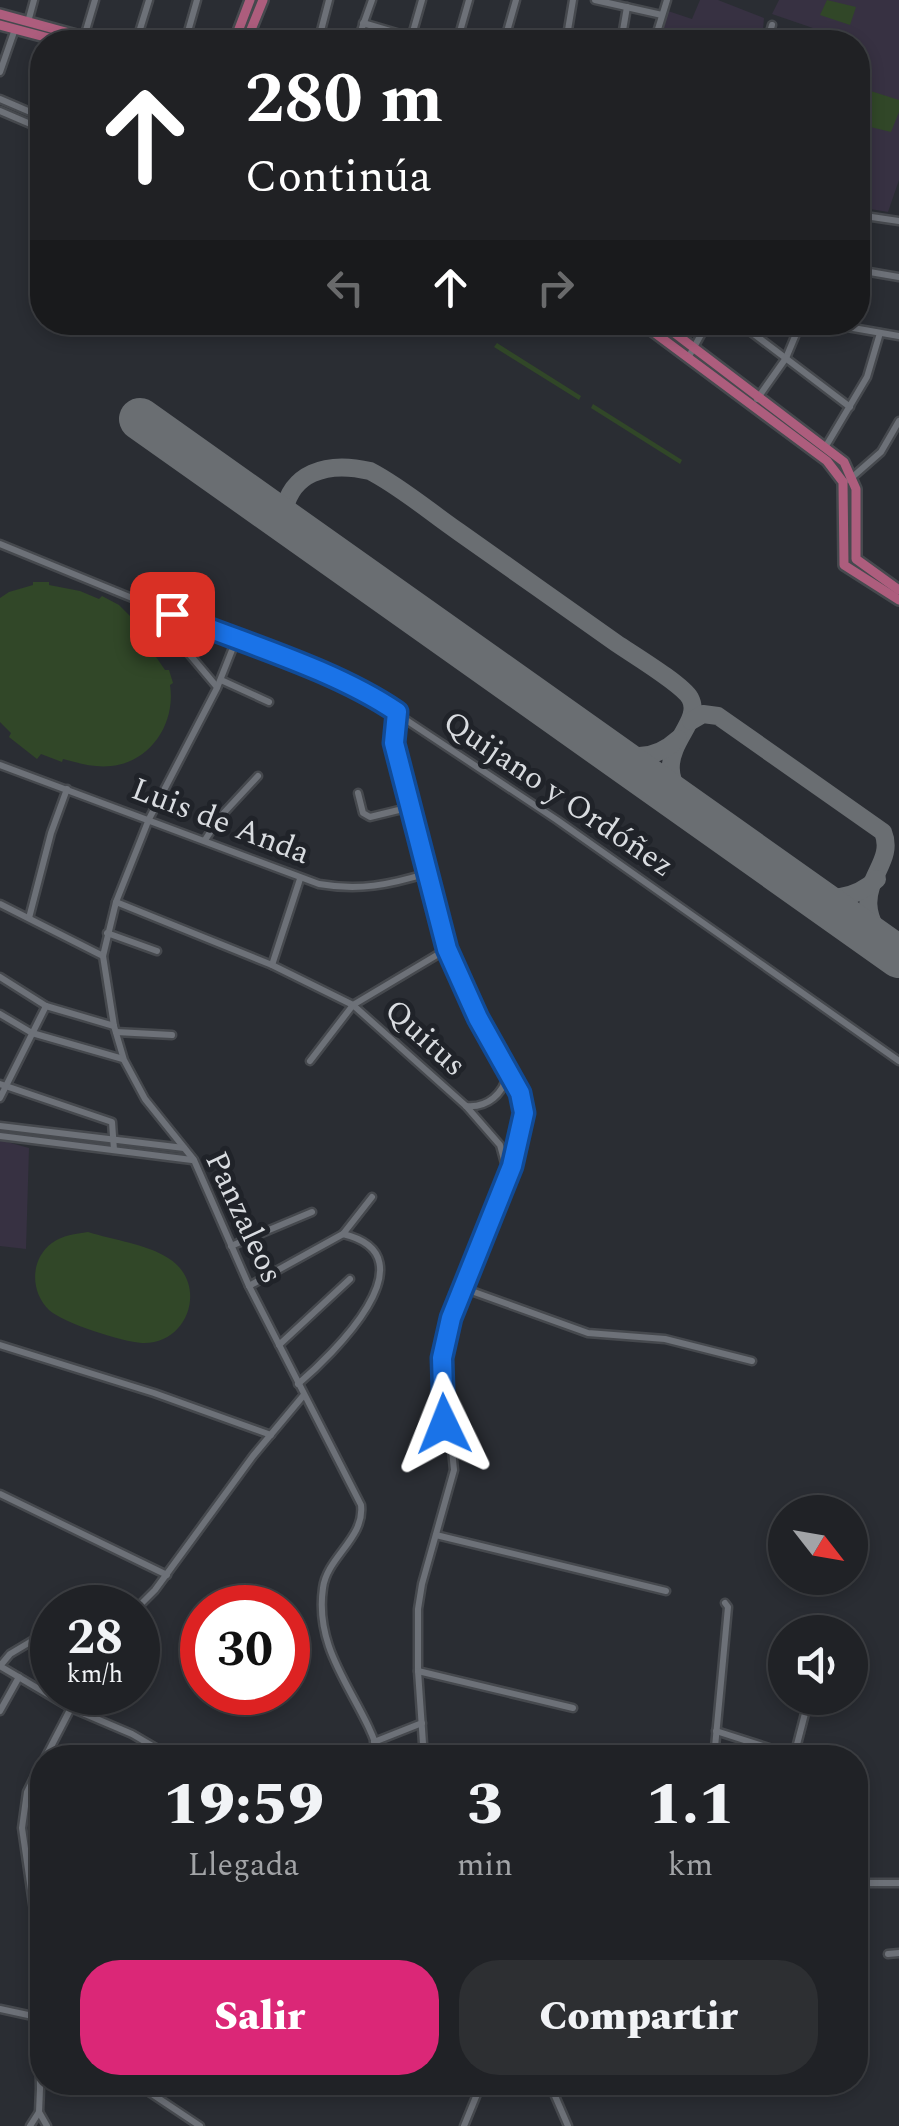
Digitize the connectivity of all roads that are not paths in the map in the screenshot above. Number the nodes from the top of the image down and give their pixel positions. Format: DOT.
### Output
graph roads {
  1 [pos="34,0"];
  2 [pos="95,0"];
  3 [pos="148,0"];
  4 [pos="197,0"];
  5 [pos="250,0"];
  6 [pos="263,0"];
  7 [pos="329,0"];
  8 [pos="372,0"];
  9 [pos="422,0"];
  10 [pos="469,0"];
  11 [pos="516,0"];
  12 [pos="572,0"];
  13 [pos="596,0"];
  14 [pos="668,0"];
  15 [pos="628,7"];
  16 [pos="0,14"];
  17 [pos="662,15"];
  18 [pos="28,22"];
  19 [pos="363,23"];
  20 [pos="0,25"];
  21 [pos="772,26"];
  22 [pos="15,29"];
  23 [pos="58,30"];
  24 [pos="86,30"];
  25 [pos="139,30"];
  26 [pos="188,30"];
  27 [pos="239,30"];
  28 [pos="251,30"];
  29 [pos="321,30"];
  30 [pos="361,30"];
  31 [pos="382,30"];
  32 [pos="413,30"];
  33 [pos="461,30"];
  34 [pos="507,30"];
  35 [pos="568,30"];
  36 [pos="623,30"];
  37 [pos="658,30"];
  38 [pos="770,30"];
  39 [pos="30,33"];
  40 [pos="0,72"];
  41 [pos="0,99"];
  42 [pos="0,111"];
  43 [pos="30,111"];
  44 [pos="30,124"];
  45 [pos="870,216"];
  46 [pos="899,222"];
  47 [pos="870,272"];
  48 [pos="899,277"];
  49 [pos="870,331"];
  50 [pos="880,333"];
  51 [pos="661,335"];
  52 [pos="673,335"];
  53 [pos="701,335"];
  54 [pos="755,335"];
  55 [pos="796,335"];
  56 [pos="899,336"];
  57 [pos="691,353"];
  58 [pos="786,358"];
  59 [pos="760,397"];
  60 [pos="751,405"];
  61 [pos="850,407"];
  62 [pos="899,421"];
  63 [pos="826,446"];
  64 [pos="848,480"];
  65 [pos="0,544"];
  66 [pos="855,548"];
  67 [pos="842,549"];
  68 [pos="899,590"];
  69 [pos="899,600"];
  70 [pos="148,604"];
  71 [pos="196,624"];
  72 [pos="236,640"];
  73 [pos="182,645"];
  74 [pos="219,684"];
  75 [pos="268,702"];
  76 [pos="397,712"];
  77 [pos="0,765"];
  78 [pos="258,776"];
  79 [pos="66,789"];
  80 [pos="358,793"];
  81 [pos="411,807"];
  82 [pos="149,818"];
  83 [pos="205,840"];
  84 [pos="428,873"];
  85 [pos="300,878"];
  86 [pos="116,902"];
  87 [pos="0,904"];
  88 [pos="28,918"];
  89 [pos="108,933"];
  90 [pos="447,949"];
  91 [pos="156,951"];
  92 [pos="103,956"];
  93 [pos="272,966"];
  94 [pos="0,977"];
  95 [pos="353,1005"];
  96 [pos="46,1006"];
  97 [pos="0,1014"];
  98 [pos="115,1029"];
  99 [pos="32,1033"];
  100 [pos="172,1035"];
  101 [pos="124,1060"];
  102 [pos="899,1060"];
  103 [pos="310,1061"];
  104 [pos="508,1073"];
  105 [pos="2,1086"];
  106 [pos="0,1098"];
  107 [pos="466,1106"];
  108 [pos="0,1126"];
  109 [pos="0,1136"];
  110 [pos="114,1141"];
  111 [pos="186,1148"];
  112 [pos="114,1150"];
  113 [pos="194,1160"];
  114 [pos="508,1174"];
  115 [pos="372,1197"];
  116 [pos="312,1212"];
  117 [pos="344,1234"];
  118 [pos="231,1246"];
  119 [pos="350,1280"];
  120 [pos="249,1286"];
  121 [pos="462,1288"];
  122 [pos="279,1344"];
  123 [pos="0,1346"];
  124 [pos="752,1361"];
  125 [pos="298,1384"];
  126 [pos="303,1396"];
  127 [pos="271,1434"];
  128 [pos="0,1494"];
  129 [pos="436,1536"];
  130 [pos="167,1575"];
  131 [pos="158,1585"];
  132 [pos="666,1591"];
  133 [pos="725,1603"];
  134 [pos="30,1641"];
  135 [pos="0,1666"];
  136 [pos="418,1671"];
  137 [pos="19,1678"];
  138 [pos="30,1684"];
  139 [pos="573,1708"];
  140 [pos="0,1711"];
  141 [pos="67,1715"];
  142 [pos="87,1715"];
  143 [pos="805,1715"];
  144 [pos="422,1724"];
  145 [pos="716,1731"];
  146 [pos="374,1742"];
  147 [pos="52,1745"];
  148 [pos="150,1745"];
  149 [pos="375,1745"];
  150 [pos="423,1745"];
  151 [pos="715,1745"];
  152 [pos="758,1745"];
  153 [pos="797,1745"];
  154 [pos="30,1785"];
  155 [pos="30,1883"];
  156 [pos="868,1883"];
  157 [pos="899,1883"];
  158 [pos="899,1953"];
  159 [pos="888,1954"];
  160 [pos="0,2010"];
  161 [pos="30,2015"];
  162 [pos="39,2095"];
  163 [pos="154,2095"];
  164 [pos="477,2095"];
  165 [pos="555,2095"];
  166 [pos="39,2112"];
  167 [pos="30,2126"];
  168 [pos="47,2126"];
  169 [pos="200,2126"];
  170 [pos="464,2126"];
  171 [pos="568,2126"];
  1 -- 18 [label="street"];
  2 -- 24 [label="street"];
  3 -- 25 [label="street"];
  4 -- 26 [label="street"];
  5 -- 27 [label="main road"];
  6 -- 28 [label="main road"];
  7 -- 29 [label="street"];
  8 -- 19 [label="street"];
  9 -- 32 [label="street"];
  10 -- 33 [label="street"];
  11 -- 34 [label="street"];
  12 -- 35 [label="street"];
  13 -- 15 [label="street"];
  14 -- 17 [label="street"];
  15 -- 17 [label="street"];
  15 -- 36 [label="street"];
  16 -- 18 [label="main road"];
  17 -- 37 [label="street"];
  18 -- 23 [label="main road"];
  19 -- 30 [label="street"];
  19 -- 31 [label="street"];
  20 -- 22 [label="main road"];
  21 -- 38 [label="street"];
  22 -- 39 [label="main road"];
  22 -- 40 [label="street"];
  41 -- 43 [label="street"];
  42 -- 44 [label="street"];
  45 -- 46 [label="street"];
  47 -- 48 [label="street"];
  49 -- 50 [label="street"];
  50 -- 56 [label="street"];
  50 -- 61 [label="street"];
  51 -- 57 [label="main road"];
  52 -- 57 [label="main road"];
  53 -- 57 [label="street"];
  54 -- 58 [label="street"];
  55 -- 58 [label="street"];
  57 -- 59 [label="main road"];
  57 -- 60 [label="main road"];
  58 -- 59 [label="street"];
  58 -- 61 [label="street"];
  59 -- 60 [label="street"];
  59 -- 63 [label="main road"];
  60 -- 64 [label="main road"];
  61 -- 63 [label="street"];
  62 -- 64 [label="street"];
  63 -- 64 [label="main road"];
  64 -- 66 [label="main road"];
  64 -- 67 [label="main road"];
  65 -- 70 [label="street, Quijano y Ordóñez"];
  66 -- 67 [label="main road"];
  66 -- 68 [label="main road"];
  67 -- 69 [label="main road"];
  70 -- 71 [label="street, Quijano y Ordóñez"];
  70 -- 73 [label="street"];
  71 -- 72 [label="street, Quijano y Ordóñez"];
  71 -- 73 [label="street"];
  72 -- 74 [label="street, Panzaleos"];
  72 -- 76 [label="street, Quijano y Ordóñez"];
  73 -- 74 [label="street"];
  74 -- 75 [label="street"];
  74 -- 82 [label="street, Panzaleos"];
  76 -- 81 [label="street"];
  76 -- 102 [label="street, Quijano y Ordóñez"];
  77 -- 79 [label="street, Luis de Anda"];
  78 -- 83 [label="street"];
  79 -- 82 [label="street, Luis de Anda"];
  79 -- 88 [label="street"];
  80 -- 81 [label="street"];
  81 -- 84 [label="street"];
  82 -- 83 [label="street, Luis de Anda"];
  82 -- 86 [label="street, Panzaleos"];
  83 -- 85 [label="street, Luis de Anda"];
  84 -- 85 [label="street, Luis de Anda"];
  84 -- 90 [label="street"];
  85 -- 93 [label="street"];
  86 -- 89 [label="street, Panzaleos"];
  86 -- 93 [label="street, Quitus"];
  87 -- 88 [label="street"];
  88 -- 92 [label="street"];
  89 -- 91 [label="street"];
  89 -- 92 [label="street, Panzaleos"];
  90 -- 95 [label="street"];
  90 -- 104 [label="street"];
  92 -- 98 [label="street, Panzaleos"];
  93 -- 95 [label="street, Quitus"];
  94 -- 96 [label="street"];
  95 -- 103 [label="street"];
  95 -- 107 [label="street, Quitus"];
  96 -- 98 [label="street"];
  96 -- 99 [label="street"];
  97 -- 99 [label="street"];
  98 -- 100 [label="street"];
  98 -- 101 [label="street, Panzaleos"];
  99 -- 101 [label="street"];
  99 -- 105 [label="street"];
  101 -- 111 [label="street, Panzaleos"];
  104 -- 107 [label="street"];
  104 -- 114 [label="street"];
  105 -- 106 [label="street"];
  105 -- 110 [label="street"];
  107 -- 114 [label="street, Quitus"];
  108 -- 110 [label="street"];
  109 -- 112 [label="street"];
  110 -- 111 [label="street"];
  110 -- 112 [label="street"];
  111 -- 113 [label="street, Panzaleos"];
  112 -- 113 [label="street"];
  113 -- 118 [label="street, Panzaleos"];
  114 -- 121 [label="street"];
  115 -- 117 [label="street"];
  116 -- 118 [label="street"];
  117 -- 120 [label="street"];
  117 -- 125 [label="street"];
  118 -- 120 [label="street, Panzaleos"];
  119 -- 122 [label="street"];
  120 -- 122 [label="street, Panzaleos"];
  121 -- 124 [label="street"];
  121 -- 129 [label="street"];
  122 -- 125 [label="street, Panzaleos"];
  123 -- 127 [label="street"];
  125 -- 126 [label="street, Panzaleos"];
  126 -- 127 [label="street"];
  126 -- 146 [label="street, Panzaleos"];
  127 -- 130 [label="street"];
  128 -- 130 [label="street"];
  129 -- 132 [label="street"];
  129 -- 136 [label="street"];
  130 -- 131 [label="street"];
  133 -- 145 [label="street"];
  134 -- 135 [label="street"];
  135 -- 137 [label="street"];
  136 -- 139 [label="street"];
  136 -- 144 [label="street"];
  137 -- 138 [label="street"];
  137 -- 140 [label="street"];
  141 -- 147 [label="street"];
  142 -- 148 [label="street"];
  143 -- 153 [label="street"];
  144 -- 146 [label="street"];
  144 -- 150 [label="street"];
  145 -- 151 [label="street"];
  145 -- 152 [label="street"];
  146 -- 149 [label="street, Panzaleos"];
  154 -- 155 [label="street"];
  156 -- 157 [label="street"];
  158 -- 159 [label="street"];
  160 -- 161 [label="street"];
  162 -- 166 [label="street"];
  163 -- 169 [label="street"];
  164 -- 170 [label="street"];
  165 -- 171 [label="street"];
  166 -- 167 [label="street"];
  166 -- 168 [label="street"];
}
